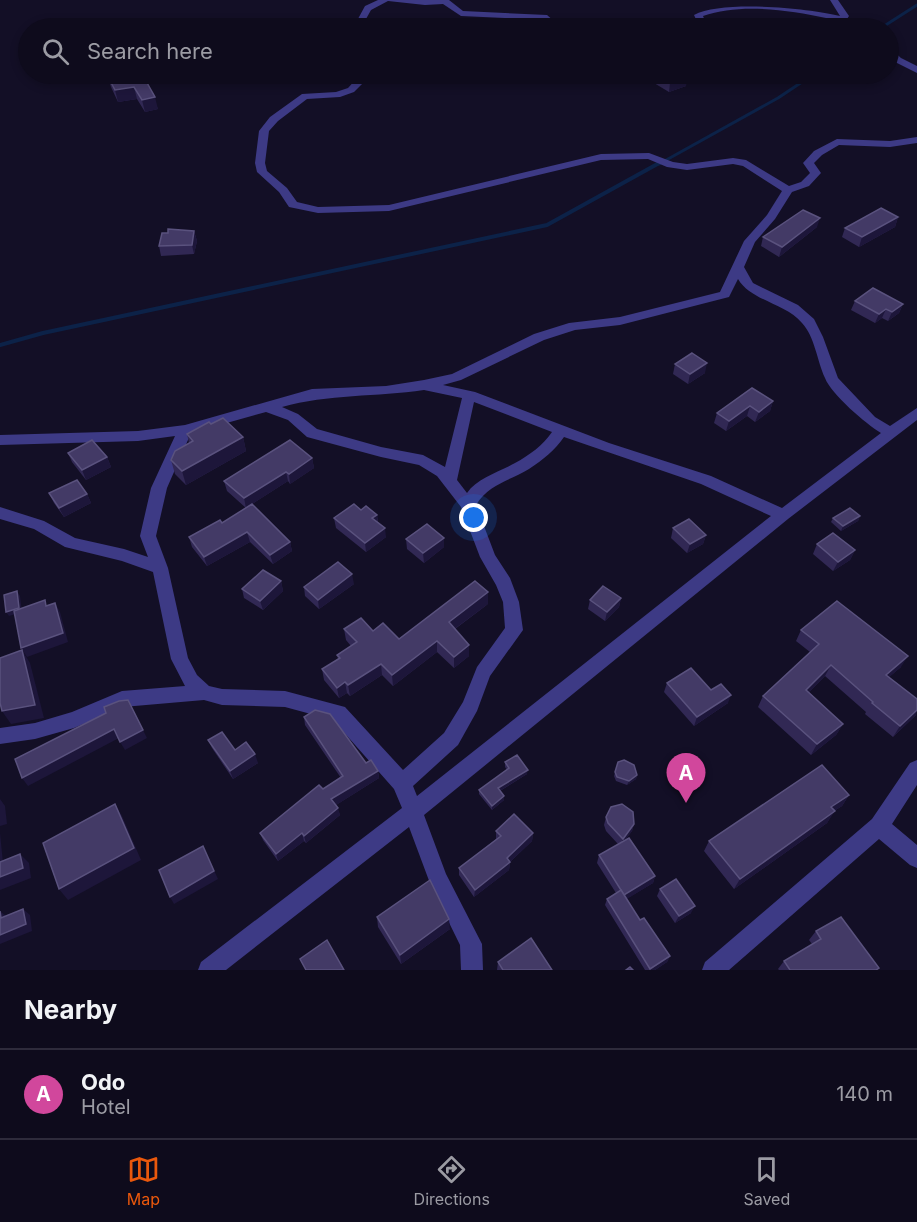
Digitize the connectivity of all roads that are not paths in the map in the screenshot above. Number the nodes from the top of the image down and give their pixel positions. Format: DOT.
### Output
graph roads {
  1 [pos="384,0"];
  2 [pos="391,0"];
  3 [pos="834,0"];
  4 [pos="362,18"];
  5 [pos="547,18"];
  6 [pos="699,18"];
  7 [pos="830,18"];
  8 [pos="844,18"];
  9 [pos="899,61"];
  10 [pos="917,70"];
  11 [pos="357,84"];
  12 [pos="917,141"];
  13 [pos="788,190"];
  14 [pos="739,269"];
  15 [pos="424,385"];
  16 [pos="470,395"];
  17 [pos="268,407"];
  18 [pos="917,413"];
  19 [pos="184,430"];
  20 [pos="562,430"];
  21 [pos="891,434"];
  22 [pos="0,440"];
  23 [pos="449,483"];
  24 [pos="468,506"];
  25 [pos="0,513"];
  26 [pos="783,515"];
  27 [pos="160,568"];
  28 [pos="204,693"];
  29 [pos="0,736"];
  30 [pos="917,769"];
  31 [pos="402,783"];
  32 [pos="413,811"];
  33 [pos="879,826"];
  34 [pos="917,858"];
  35 [pos="208,970"];
  36 [pos="472,970"];
  37 [pos="713,970"];
  1 -- 4 [label="street"];
  2 -- 5 [label="street"];
  3 -- 8 [label="street"];
  6 -- 7 [label="street"];
  9 -- 10 [label="street"];
  11 -- 13 [label="street"];
  12 -- 13 [label="street"];
  13 -- 14 [label="street"];
  14 -- 15 [label="street"];
  14 -- 21 [label="street"];
  15 -- 16 [label="street"];
  15 -- 17 [label="street"];
  16 -- 20 [label="street"];
  16 -- 23 [label="street"];
  17 -- 19 [label="street"];
  17 -- 23 [label="street"];
  18 -- 21 [label="street"];
  19 -- 22 [label="street"];
  19 -- 27 [label="street"];
  20 -- 24 [label="street"];
  20 -- 26 [label="street"];
  21 -- 26 [label="street"];
  23 -- 24 [label="street"];
  24 -- 31 [label="street"];
  25 -- 27 [label="street"];
  26 -- 32 [label="street"];
  27 -- 28 [label="street"];
  28 -- 29 [label="street"];
  28 -- 31 [label="street"];
  30 -- 33 [label="street"];
  31 -- 32 [label="street"];
  32 -- 35 [label="street"];
  32 -- 36 [label="street"];
  33 -- 34 [label="street"];
  33 -- 37 [label="street"];
}
